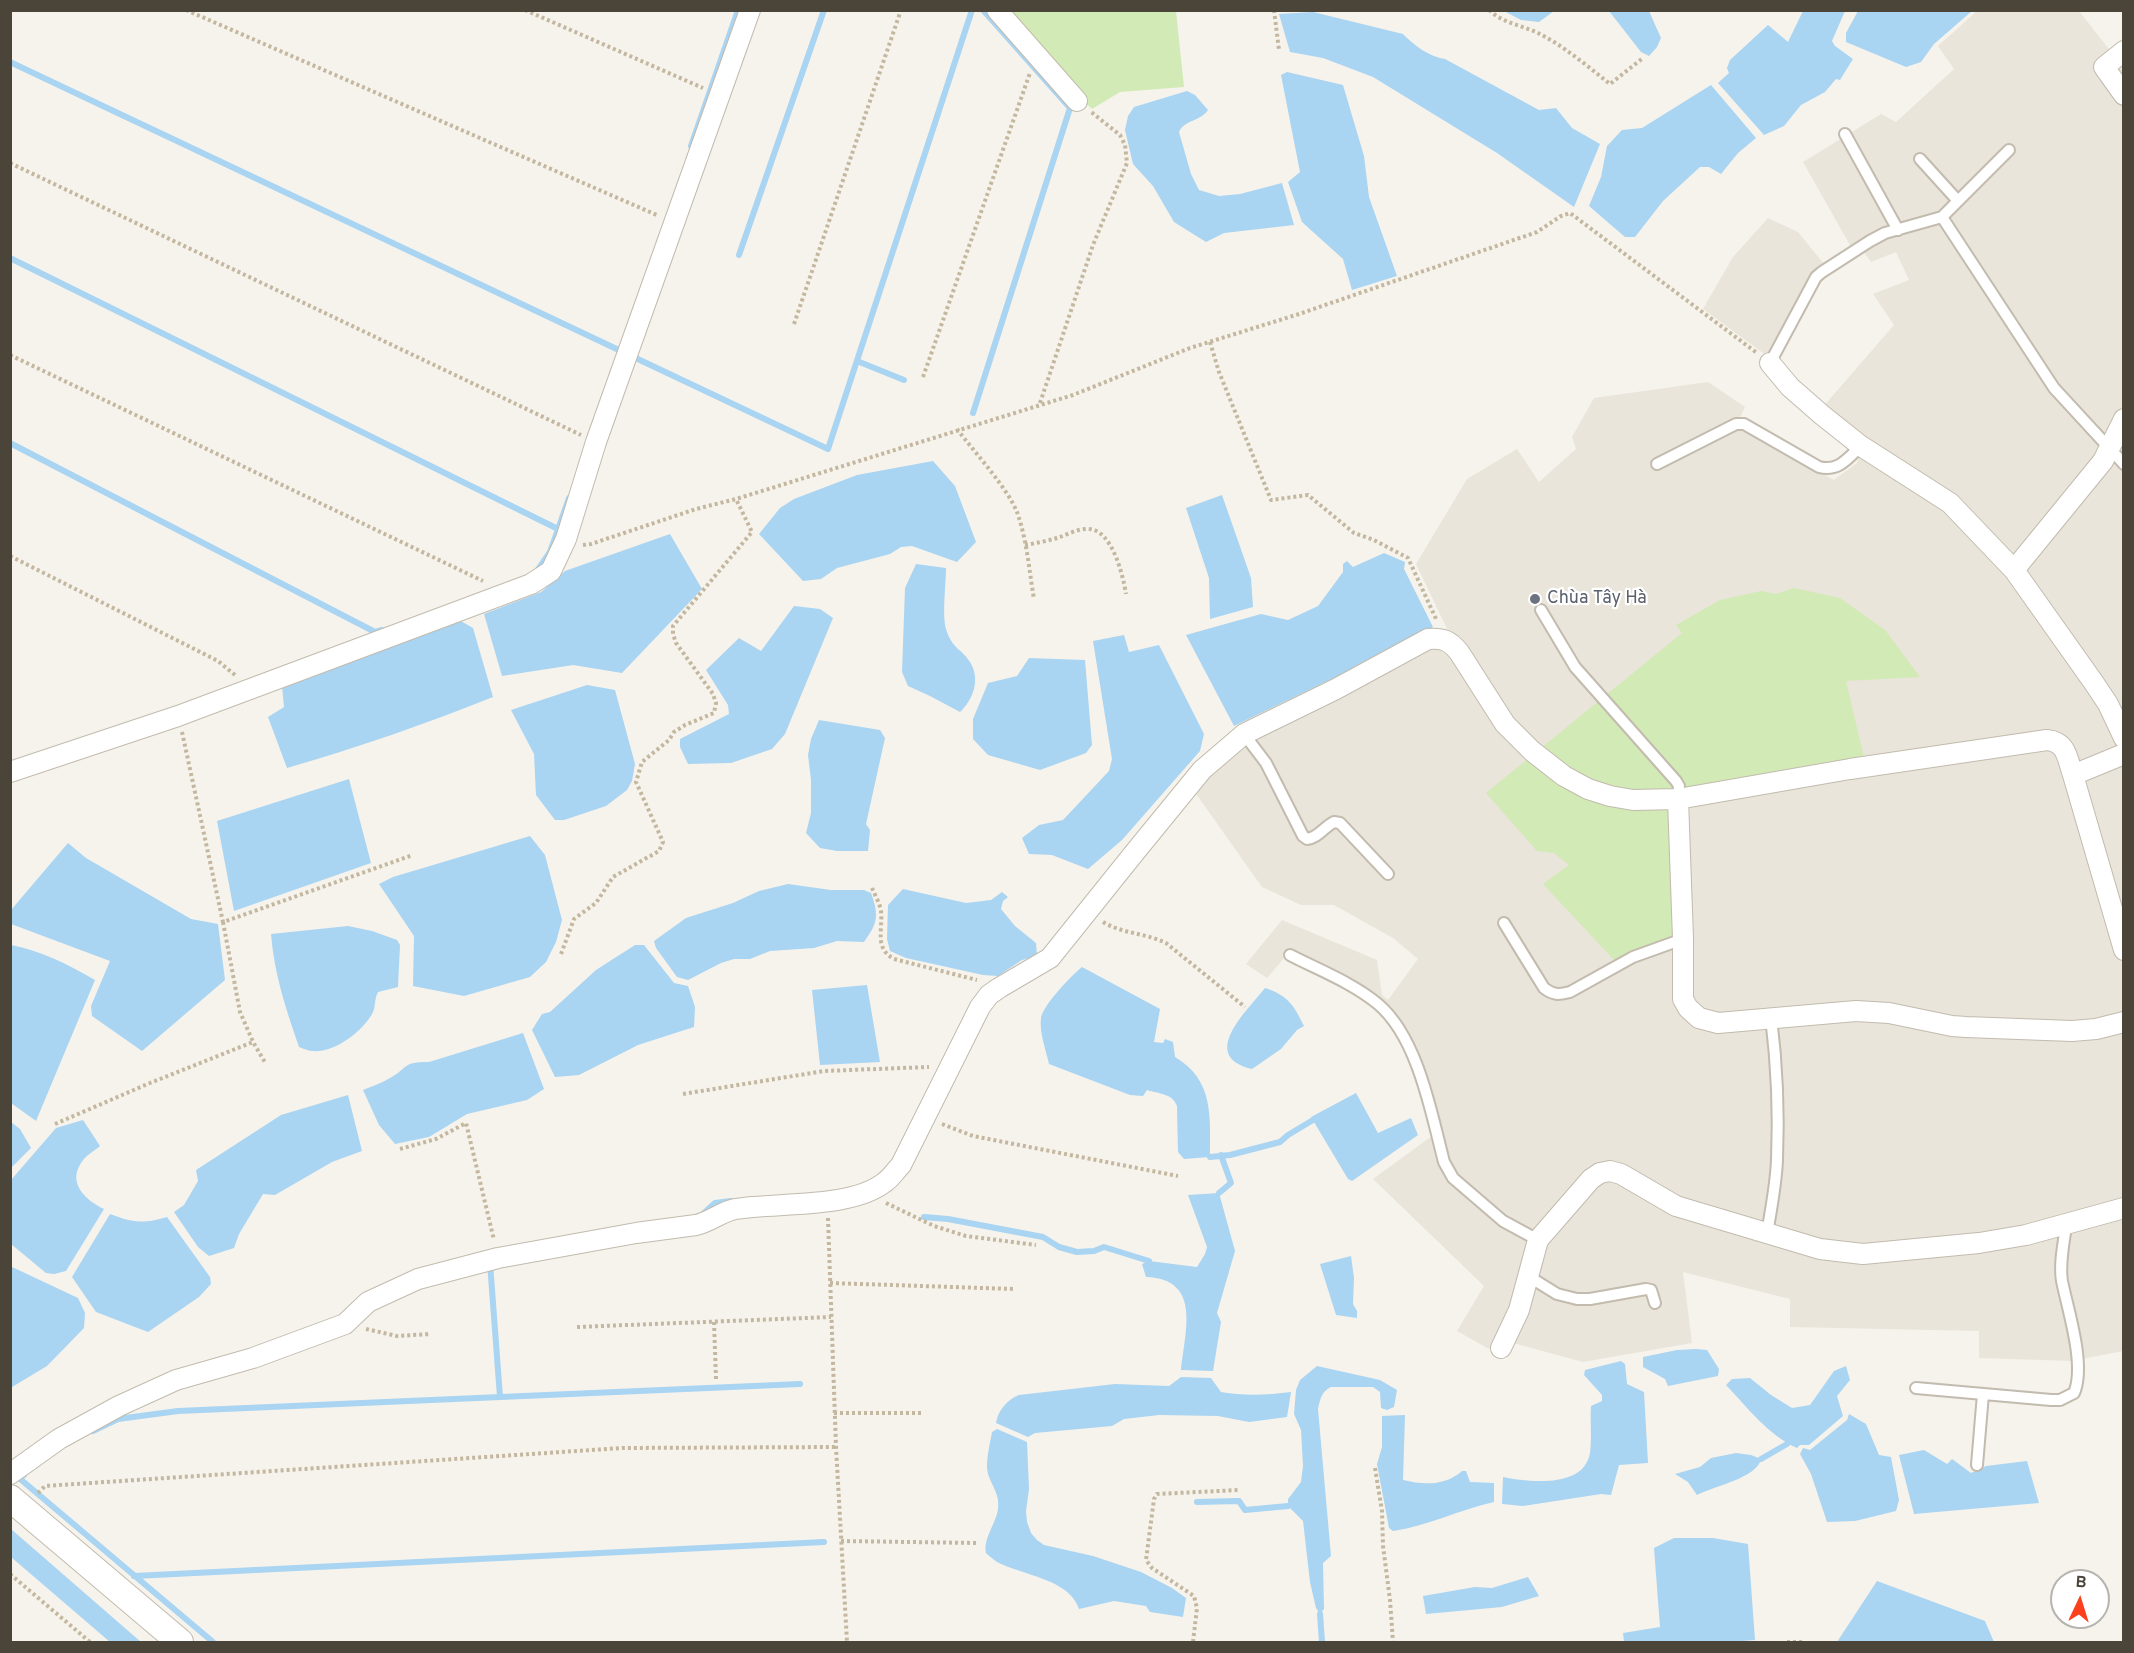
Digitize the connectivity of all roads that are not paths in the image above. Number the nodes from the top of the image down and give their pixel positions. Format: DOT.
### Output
graph roads {
  1 [pos="750,10"];
  2 [pos="997,10"];
  3 [pos="2124,51"];
  4 [pos="2124,94"];
  5 [pos="1077,101"];
  6 [pos="1845,134"];
  7 [pos="2009,150"];
  8 [pos="1920,159"];
  9 [pos="1958,201"];
  10 [pos="1942,217"];
  11 [pos="1898,230"];
  12 [pos="1770,363"];
  13 [pos="2124,419"];
  14 [pos="1861,446"];
  15 [pos="2110,448"];
  16 [pos="1657,464"];
  17 [pos="2124,464"];
  18 [pos="2014,570"];
  19 [pos="1540,610"];
  20 [pos="1244,734"];
  21 [pos="2124,738"];
  22 [pos="2124,754"];
  23 [pos="10,772"];
  24 [pos="2073,775"];
  25 [pos="1678,799"];
  26 [pos="1388,874"];
  27 [pos="1504,923"];
  28 [pos="1683,939"];
  29 [pos="2124,950"];
  30 [pos="1290,955"];
  31 [pos="1771,1017"];
  32 [pos="2124,1022"];
  33 [pos="2124,1209"];
  34 [pos="2066,1225"];
  35 [pos="1767,1234"];
  36 [pos="1538,1239"];
  37 [pos="1528,1276"];
  38 [pos="1655,1304"];
  39 [pos="1501,1348"];
  40 [pos="1916,1388"];
  41 [pos="1983,1394"];
  42 [pos="1977,1465"];
  43 [pos="10,1474"];
  44 [pos="16,1502"];
  45 [pos="180,1642"];
  1 -- 23 [label="street"];
  2 -- 5 [label="street"];
  3 -- 4 [label="street"];
  6 -- 11 [label="lane"];
  7 -- 9 [label="lane"];
  8 -- 9 [label="lane"];
  9 -- 10 [label="lane"];
  10 -- 11 [label="lane"];
  10 -- 15 [label="lane"];
  11 -- 12 [label="lane"];
  12 -- 14 [label="street"];
  13 -- 15 [label="street"];
  14 -- 16 [label="lane"];
  14 -- 18 [label="street"];
  15 -- 17 [label="lane"];
  15 -- 18 [label="street"];
  18 -- 21 [label="street"];
  19 -- 25 [label="lane"];
  20 -- 25 [label="street"];
  20 -- 26 [label="lane"];
  20 -- 43 [label="street"];
  22 -- 24 [label="street"];
  24 -- 25 [label="street"];
  24 -- 29 [label="street"];
  25 -- 28 [label="street"];
  27 -- 28 [label="lane"];
  28 -- 31 [label="street"];
  30 -- 36 [label="lane"];
  31 -- 32 [label="street"];
  31 -- 35 [label="lane"];
  33 -- 34 [label="street"];
  34 -- 35 [label="street"];
  34 -- 41 [label="lane"];
  35 -- 36 [label="street"];
  36 -- 37 [label="street"];
  37 -- 38 [label="lane"];
  37 -- 39 [label="street"];
  40 -- 41 [label="lane"];
  41 -- 42 [label="lane"];
  44 -- 45 [label="street"];
}
